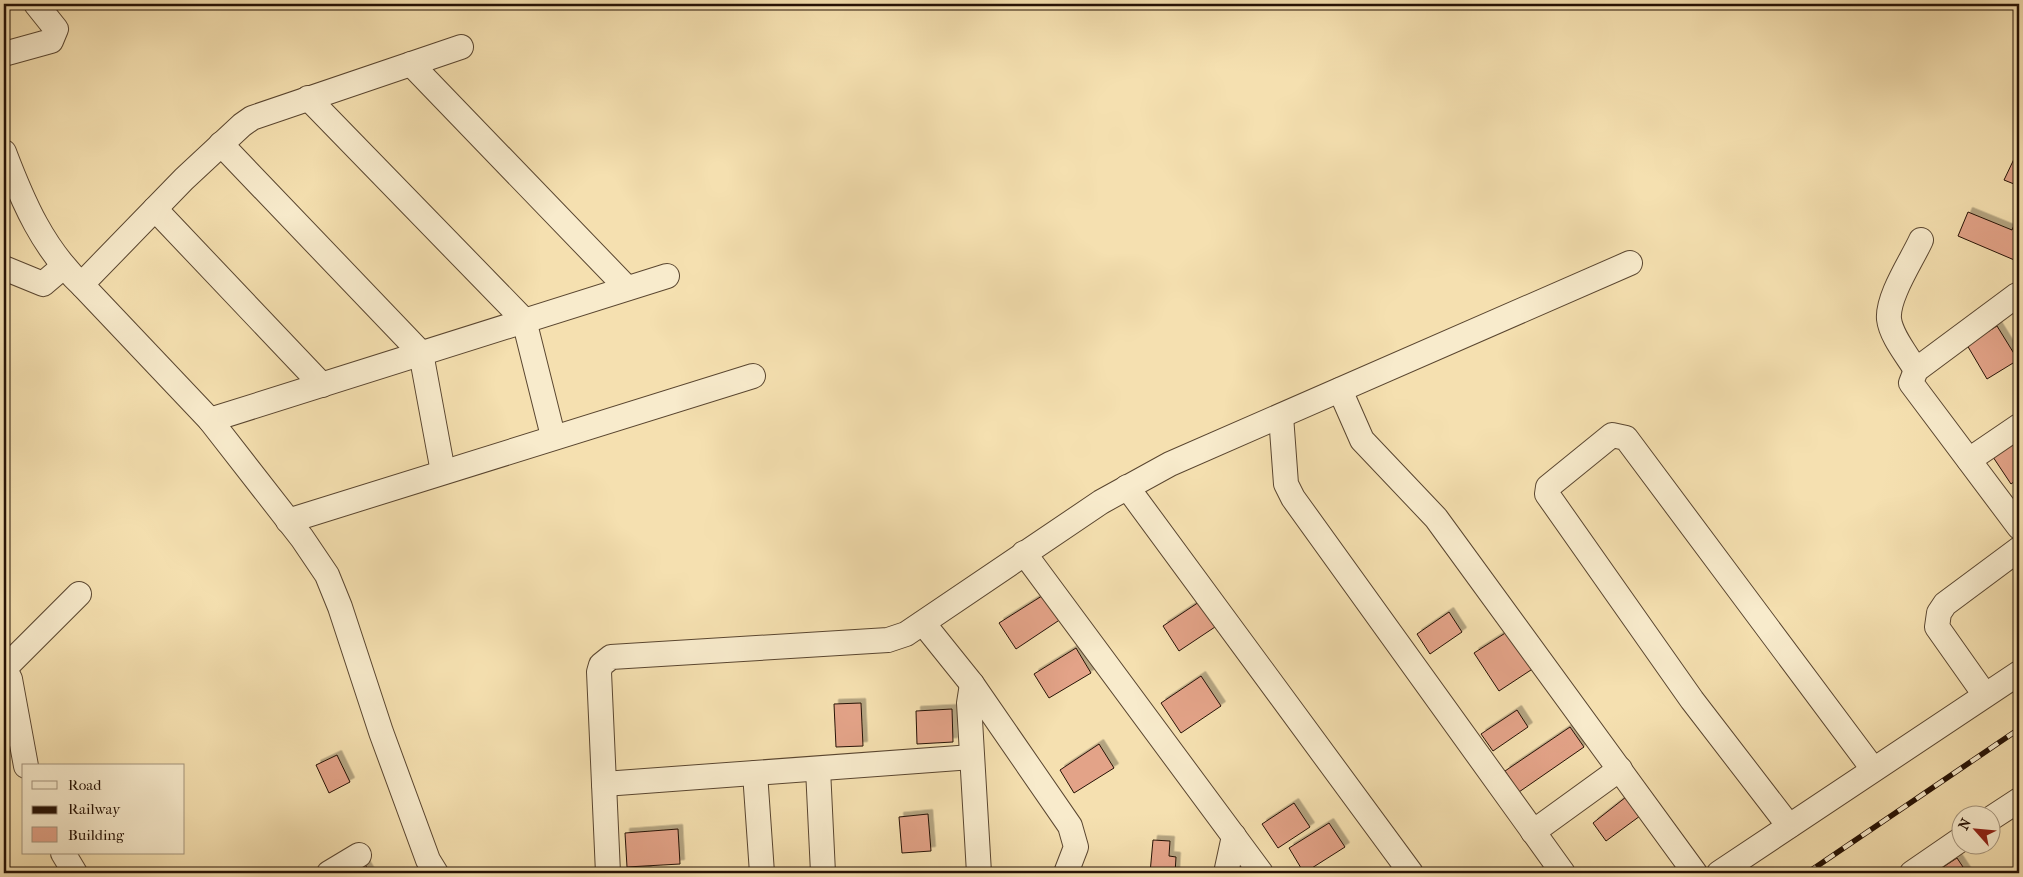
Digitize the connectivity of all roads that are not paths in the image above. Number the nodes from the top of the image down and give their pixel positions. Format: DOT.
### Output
graph roads {
  1 [pos="36,4"];
  2 [pos="461,47"];
  3 [pos="4,54"];
  4 [pos="411,64"];
  5 [pos="308,98"];
  6 [pos="221,144"];
  7 [pos="4,152"];
  8 [pos="155,209"];
  9 [pos="1921,240"];
  10 [pos="1630,263"];
  11 [pos="62,267"];
  12 [pos="4,268"];
  13 [pos="668,276"];
  14 [pos="83,286"];
  15 [pos="627,288"];
  16 [pos="2017,295"];
  17 [pos="524,320"];
  18 [pos="421,353"];
  19 [pos="1916,370"];
  20 [pos="753,376"];
  21 [pos="322,384"];
  22 [pos="1340,390"];
  23 [pos="1281,416"];
  24 [pos="210,420"];
  25 [pos="2019,426"];
  26 [pos="554,436"];
  27 [pos="1969,460"];
  28 [pos="443,472"];
  29 [pos="1127,487"];
  30 [pos="288,521"];
  31 [pos="2019,527"];
  32 [pos="2019,549"];
  33 [pos="1024,554"];
  34 [pos="79,594"];
  35 [pos="922,623"];
  36 [pos="4,667"];
  37 [pos="2019,673"];
  38 [pos="972,684"];
  39 [pos="1985,696"];
  40 [pos="972,758"];
  41 [pos="26,764"];
  42 [pos="818,769"];
  43 [pos="1620,769"];
  44 [pos="1873,769"];
  45 [pos="755,773"];
  46 [pos="604,784"];
  47 [pos="2019,800"];
  48 [pos="2000,812"];
  49 [pos="1789,826"];
  50 [pos="1533,832"];
  51 [pos="1234,836"];
  52 [pos="1950,847"];
  53 [pos="64,854"];
  54 [pos="359,855"];
  55 [pos="75,873"];
  56 [pos="329,873"];
  57 [pos="436,873"];
  58 [pos="608,873"];
  59 [pos="762,873"];
  60 [pos="823,873"];
  61 [pos="979,873"];
  62 [pos="1066,873"];
  63 [pos="1226,873"];
  64 [pos="1261,873"];
  65 [pos="1412,873"];
  66 [pos="1562,873"];
  67 [pos="1694,873"];
  68 [pos="1720,873"];
  69 [pos="1912,873"];
  1 -- 3 [label="street"];
  2 -- 4 [label="street"];
  4 -- 5 [label="street"];
  4 -- 15 [label="street"];
  5 -- 6 [label="street"];
  5 -- 17 [label="street"];
  6 -- 8 [label="street"];
  6 -- 18 [label="street"];
  7 -- 11 [label="street"];
  8 -- 14 [label="street"];
  8 -- 21 [label="street"];
  9 -- 19 [label="street"];
  10 -- 22 [label="street"];
  11 -- 12 [label="street"];
  11 -- 14 [label="street"];
  13 -- 15 [label="street"];
  14 -- 24 [label="street"];
  15 -- 17 [label="street"];
  16 -- 19 [label="street"];
  17 -- 18 [label="street"];
  17 -- 26 [label="street"];
  18 -- 21 [label="street"];
  18 -- 28 [label="street"];
  19 -- 27 [label="street"];
  20 -- 26 [label="street"];
  21 -- 24 [label="street"];
  22 -- 23 [label="street"];
  22 -- 43 [label="street"];
  23 -- 29 [label="street"];
  23 -- 50 [label="street"];
  24 -- 30 [label="street"];
  25 -- 27 [label="street"];
  26 -- 28 [label="street"];
  27 -- 31 [label="street"];
  28 -- 30 [label="street"];
  29 -- 33 [label="street"];
  29 -- 65 [label="street"];
  30 -- 57 [label="street"];
  32 -- 39 [label="street"];
  33 -- 35 [label="street"];
  33 -- 51 [label="street"];
  34 -- 36 [label="street"];
  35 -- 38 [label="street"];
  35 -- 46 [label="street"];
  36 -- 41 [label="street"];
  37 -- 39 [label="street"];
  38 -- 40 [label="street"];
  38 -- 62 [label="street"];
  39 -- 44 [label="street"];
  40 -- 42 [label="street"];
  40 -- 61 [label="street"];
  42 -- 45 [label="street"];
  42 -- 60 [label="street"];
  43 -- 50 [label="street"];
  43 -- 67 [label="street"];
  44 -- 49 [label="street"];
  44 -- 49 [label="street"];
  45 -- 46 [label="street"];
  45 -- 59 [label="street"];
  46 -- 58 [label="street"];
  47 -- 48 [label="street"];
  49 -- 68 [label="street"];
  50 -- 66 [label="street"];
  51 -- 63 [label="street"];
  51 -- 64 [label="street"];
  52 -- 69 [label="street"];
  53 -- 55 [label="street"];
  54 -- 56 [label="street"];
}
